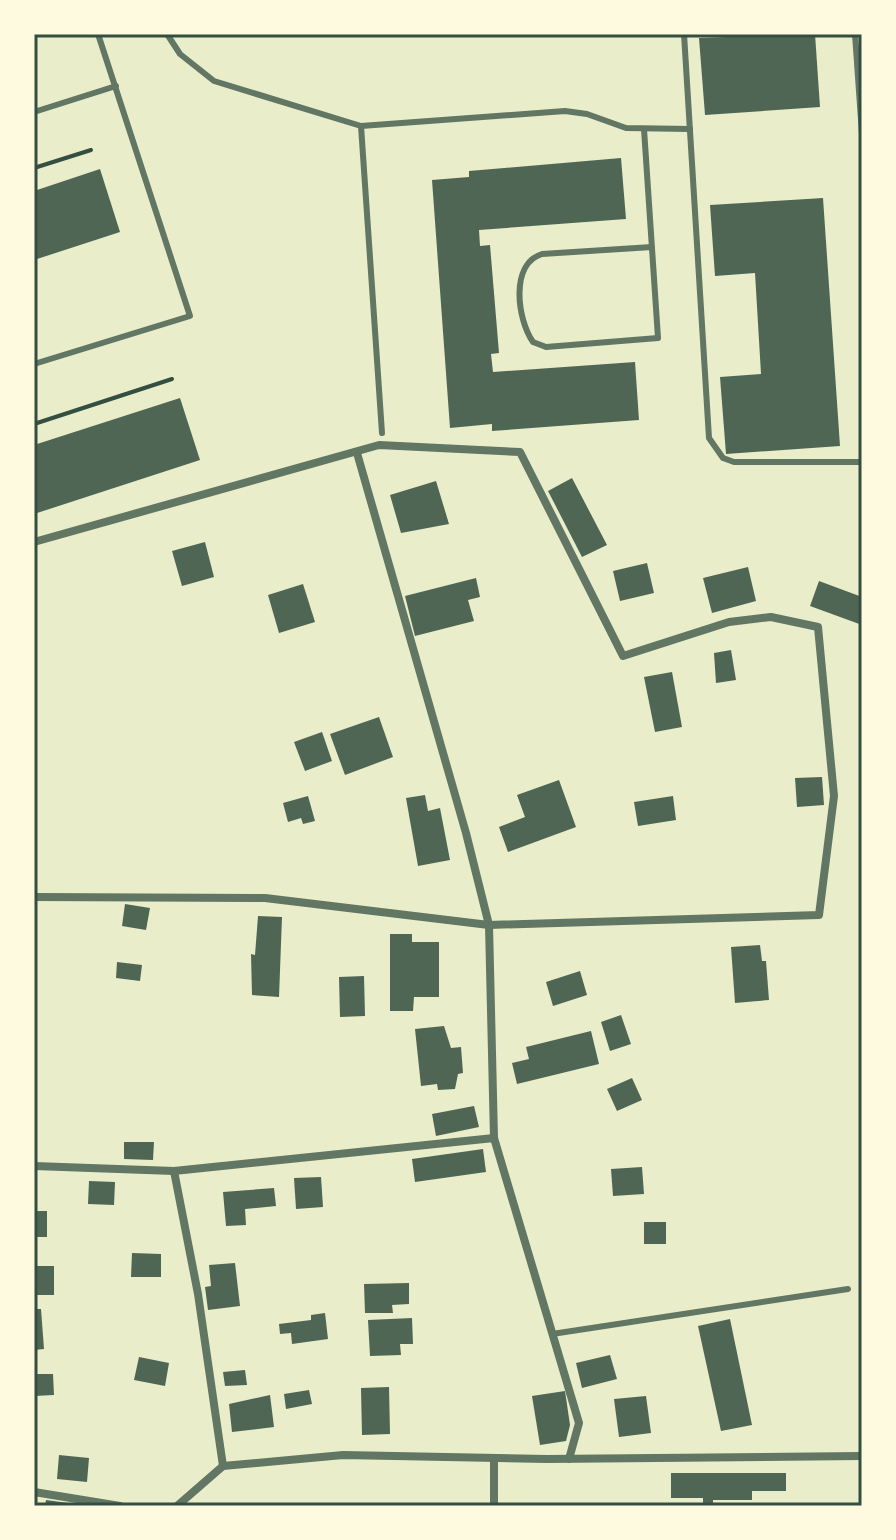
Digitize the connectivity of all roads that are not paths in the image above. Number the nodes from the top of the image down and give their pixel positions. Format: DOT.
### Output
graph roads {
  1 [pos="98,34"];
  2 [pos="167,34"];
  3 [pos="684,34"];
  4 [pos="855,34"];
  5 [pos="116,86"];
  6 [pos="34,112"];
  7 [pos="361,126"];
  8 [pos="644,129"];
  9 [pos="690,129"];
  10 [pos="862,134"];
  11 [pos="652,247"];
  12 [pos="34,364"];
  13 [pos="382,433"];
  14 [pos="357,453"];
  15 [pos="862,462"];
  16 [pos="34,542"];
  17 [pos="34,897"];
  18 [pos="489,925"];
  19 [pos="494,1138"];
  20 [pos="34,1166"];
  21 [pos="174,1171"];
  22 [pos="848,1289"];
  23 [pos="552,1334"];
  24 [pos="862,1456"];
  25 [pos="494,1459"];
  26 [pos="569,1459"];
  27 [pos="223,1466"];
  28 [pos="34,1492"];
  29 [pos="120,1506"];
  30 [pos="177,1506"];
  31 [pos="494,1506"];
  1 -- 5 [label="lane"];
  2 -- 7 [label="lane"];
  3 -- 9 [label="lane"];
  4 -- 10 [label="lane"];
  5 -- 6 [label="lane"];
  5 -- 12 [label="lane"];
  7 -- 8 [label="lane"];
  7 -- 13 [label="lane"];
  8 -- 9 [label="lane"];
  8 -- 11 [label="lane"];
  9 -- 15 [label="lane"];
  11 -- 11 [label="lane"];
  14 -- 16 [label="street"];
  14 -- 18 [label="street"];
  14 -- 18 [label="street"];
  17 -- 18 [label="street"];
  18 -- 19 [label="street"];
  19 -- 21 [label="street"];
  19 -- 23 [label="street"];
  20 -- 21 [label="street"];
  21 -- 27 [label="street"];
  22 -- 23 [label="lane"];
  23 -- 26 [label="street"];
  24 -- 26 [label="street"];
  25 -- 26 [label="street"];
  25 -- 27 [label="street"];
  25 -- 31 [label="street"];
  27 -- 30 [label="street"];
  28 -- 29 [label="street"];
}
